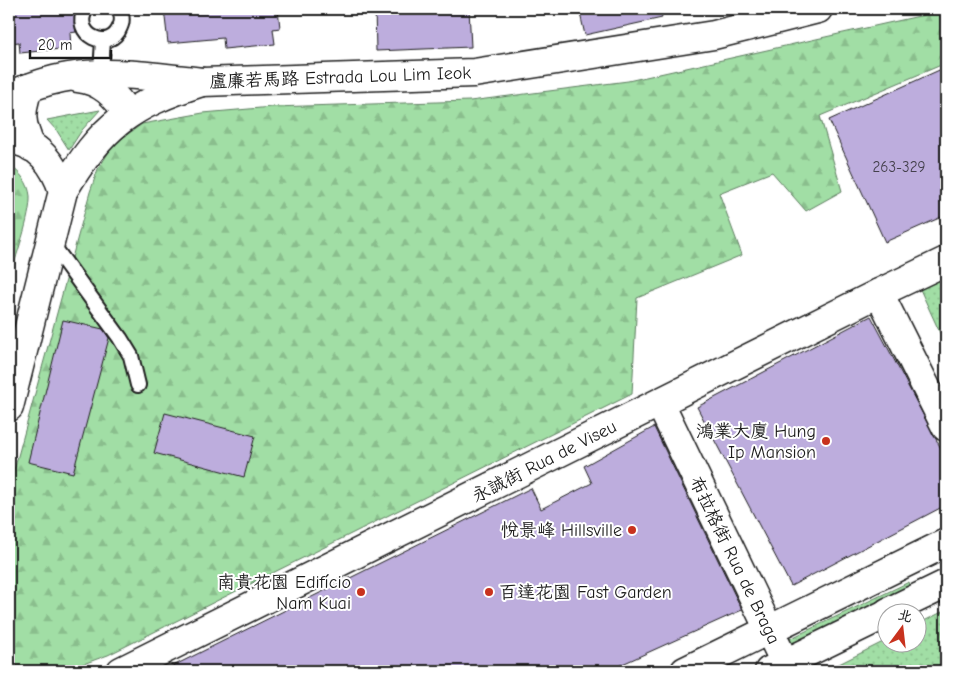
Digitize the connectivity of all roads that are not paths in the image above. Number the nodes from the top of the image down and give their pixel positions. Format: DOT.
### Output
graph roads {
  1 [pos="86,9"];
  2 [pos="118,9"];
  3 [pos="818,9"];
  4 [pos="103,40"];
  5 [pos="101,73"];
  6 [pos="66,77"];
  7 [pos="202,82"];
  8 [pos="18,92"];
  9 [pos="128,114"];
  10 [pos="20,143"];
  11 [pos="63,191"];
  12 [pos="50,242"];
  13 [pos="946,261"];
  14 [pos="879,293"];
  15 [pos="138,385"];
  16 [pos="660,402"];
  17 [pos="9,408"];
  18 [pos="946,427"];
  19 [pos="946,543"];
  20 [pos="946,584"];
  21 [pos="910,602"];
  22 [pos="878,618"];
  23 [pos="768,630"];
  24 [pos="777,667"];
  25 [pos="134,668"];
  26 [pos="685,671"];
  1 -- 4 [label="lane"];
  2 -- 4 [label="lane"];
  3 -- 7 [label="street, 盧廉若馬路 Estrada Lou Lim Ieok"];
  4 -- 5 [label="lane"];
  5 -- 6 [label="street"];
  5 -- 7 [label="street"];
  6 -- 8 [label="street"];
  6 -- 9 [label="street"];
  7 -- 9 [label="street, 盧廉若馬路 Estrada Lou Lim Ieok"];
  8 -- 10 [label="street"];
  9 -- 11 [label="street, 盧廉若馬路 Estrada Lou Lim Ieok"];
  10 -- 11 [label="street"];
  11 -- 12 [label="street, 盧廉若馬路 Estrada Lou Lim Ieok"];
  12 -- 15 [label="lane"];
  12 -- 17 [label="street, 盧廉若馬路 Estrada Lou Lim Ieok"];
  13 -- 14 [label="street, 永誠街 Rua de Viseu"];
  14 -- 16 [label="street, 永誠街 Rua de Viseu"];
  14 -- 18 [label="street"];
  16 -- 23 [label="street, 布拉格街 Rua de Braga"];
  16 -- 25 [label="street, 永誠街 Rua de Viseu"];
  19 -- 23 [label="street"];
  20 -- 21 [label="street"];
  22 -- 24 [label="street"];
  23 -- 24 [label="street, 布拉格街 Rua de Braga"];
  23 -- 26 [label="street"];
}
